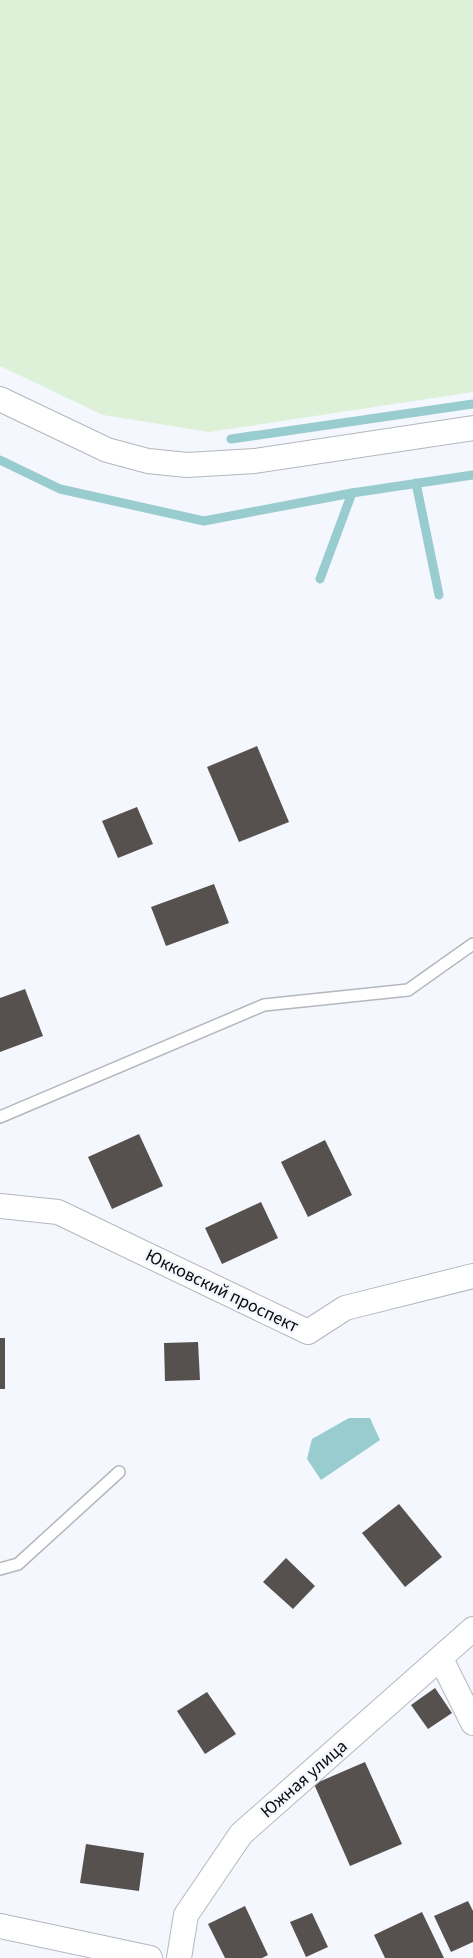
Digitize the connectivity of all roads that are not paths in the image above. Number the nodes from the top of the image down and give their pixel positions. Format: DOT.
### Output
graph roads {
  1 [pos="0,399"];
  2 [pos="473,428"];
  3 [pos="473,944"];
  4 [pos="0,1117"];
  5 [pos="0,1206"];
  6 [pos="473,1276"];
  7 [pos="120,1472"];
  8 [pos="0,1569"];
  9 [pos="473,1629"];
  10 [pos="441,1658"];
  11 [pos="473,1723"];
  12 [pos="0,1926"];
  13 [pos="150,1958"];
  14 [pos="179,1958"];
  1 -- 2 [label="street"];
  3 -- 4 [label="lane"];
  5 -- 6 [label="street, Юкковский проспект"];
  7 -- 8 [label="lane"];
  9 -- 10 [label="street, Южная улица"];
  10 -- 11 [label="street"];
  10 -- 14 [label="street, Южная улица"];
  12 -- 13 [label="street"];
}
